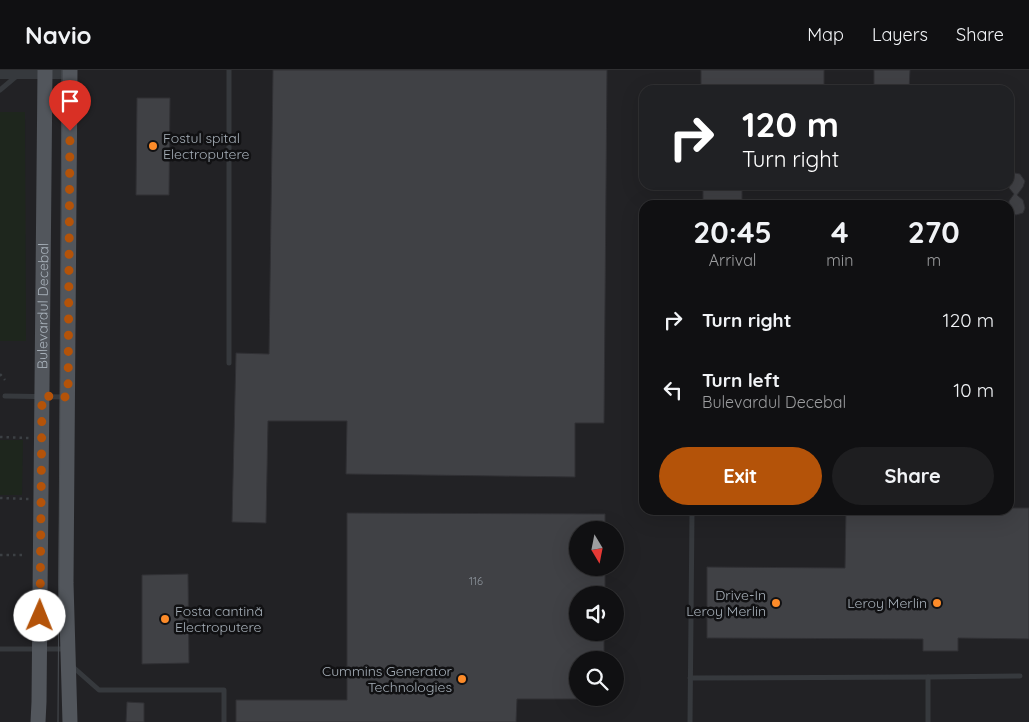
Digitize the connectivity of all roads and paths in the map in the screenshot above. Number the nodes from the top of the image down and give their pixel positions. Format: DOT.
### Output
graph roads {
  1 [pos="229,70"];
  2 [pos="45,72"];
  3 [pos="70,72"];
  4 [pos="0,74"];
  5 [pos="19,74"];
  6 [pos="0,90"];
  7 [pos="229,363"];
  8 [pos="0,374"];
  9 [pos="5,380"];
  10 [pos="5,396"];
  11 [pos="42,396"];
  12 [pos="68,397"];
  13 [pos="0,437"];
  14 [pos="33,438"];
  15 [pos="0,498"];
  16 [pos="33,499"];
  17 [pos="692,515"];
  18 [pos="0,555"];
  19 [pos="22,555"];
  20 [pos="0,649"];
  21 [pos="40,649"];
  22 [pos="68,656"];
  23 [pos="1020,676"];
  24 [pos="928,677"];
  25 [pos="690,678"];
  26 [pos="38,722"];
  27 [pos="70,722"];
  28 [pos="224,722"];
  29 [pos="690,722"];
  30 [pos="928,722"];
  1 -- 7 [label="lane"];
  2 -- 3 [label="street"];
  2 -- 5 [label="street"];
  2 -- 11 [label="main road, Bulevardul Decebal"];
  3 -- 12 [label="main road, Bulevardul Decebal"];
  4 -- 5 [label="street"];
  5 -- 6 [label="lane"];
  8 -- 9 [label="path"];
  10 -- 11 [label="lane"];
  11 -- 12 [label="lane"];
  11 -- 21 [label="main road, Bulevardul Decebal"];
  12 -- 22 [label="main road, Bulevardul Decebal"];
  13 -- 14 [label="path"];
  15 -- 16 [label="path"];
  17 -- 25 [label="lane"];
  18 -- 19 [label="path"];
  20 -- 21 [label="lane"];
  21 -- 22 [label="lane"];
  21 -- 26 [label="main road, Bulevardul Decebal"];
  22 -- 27 [label="main road, Bulevardul Decebal"];
  22 -- 28 [label="lane"];
  23 -- 24 [label="lane"];
  24 -- 25 [label="lane"];
  24 -- 30 [label="lane"];
  25 -- 29 [label="lane"];
}
